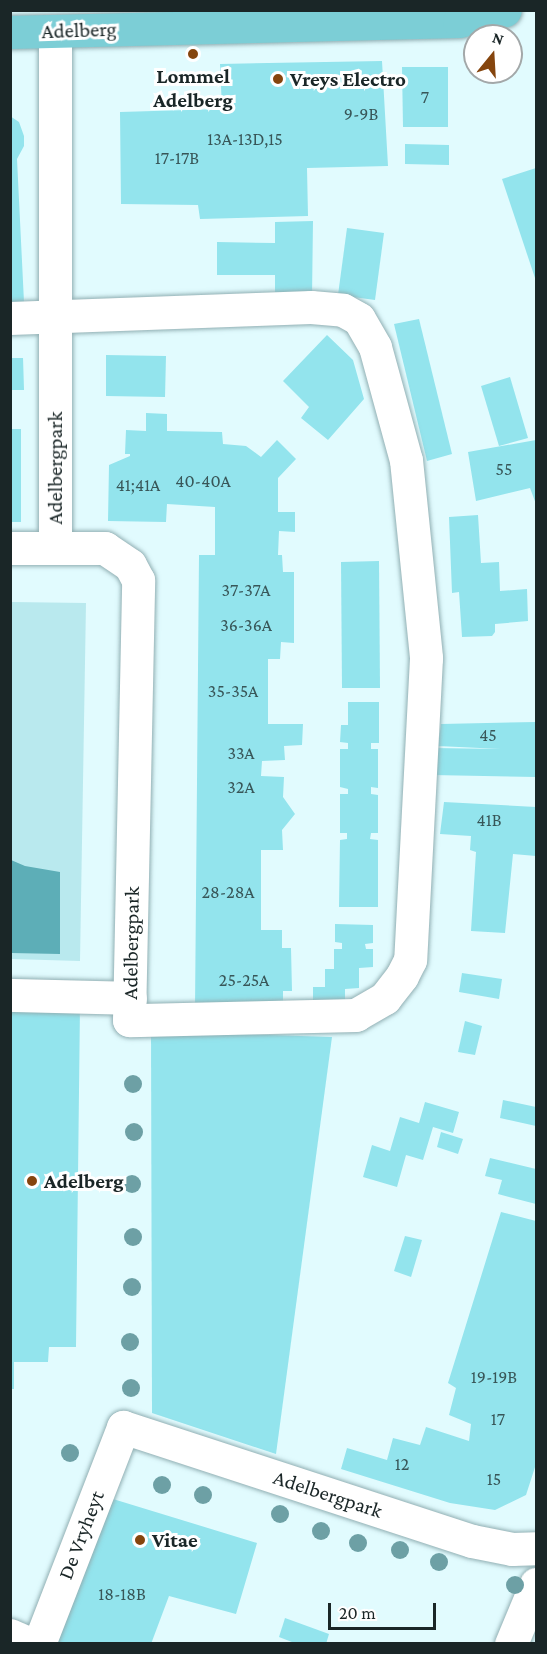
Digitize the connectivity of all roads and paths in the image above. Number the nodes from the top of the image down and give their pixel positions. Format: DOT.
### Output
graph roads {
  1 [pos="505,10"];
  2 [pos="55,31"];
  3 [pos="10,32"];
  4 [pos="56,317"];
  5 [pos="10,318"];
  6 [pos="10,548"];
  7 [pos="56,548"];
  8 [pos="10,995"];
  9 [pos="129,1009"];
  10 [pos="123,1426"];
  11 [pos="537,1548"];
  12 [pos="537,1584"];
  13 [pos="10,1635"];
  14 [pos="30,1644"];
  15 [pos="39,1644"];
  16 [pos="512,1644"];
  1 -- 2 [label="main road, Adelberg"];
  2 -- 3 [label="main road, Adelberg"];
  2 -- 4 [label="street, Adelbergpark"];
  4 -- 5 [label="street"];
  4 -- 7 [label="street, Adelbergpark"];
  4 -- 9 [label="street"];
  6 -- 7 [label="street"];
  7 -- 9 [label="street, Adelbergpark"];
  8 -- 9 [label="street"];
  10 -- 11 [label="street, Adelbergpark"];
  10 -- 15 [label="street, De Vryheyt"];
  12 -- 16 [label="street"];
  13 -- 14 [label="street"];
}
